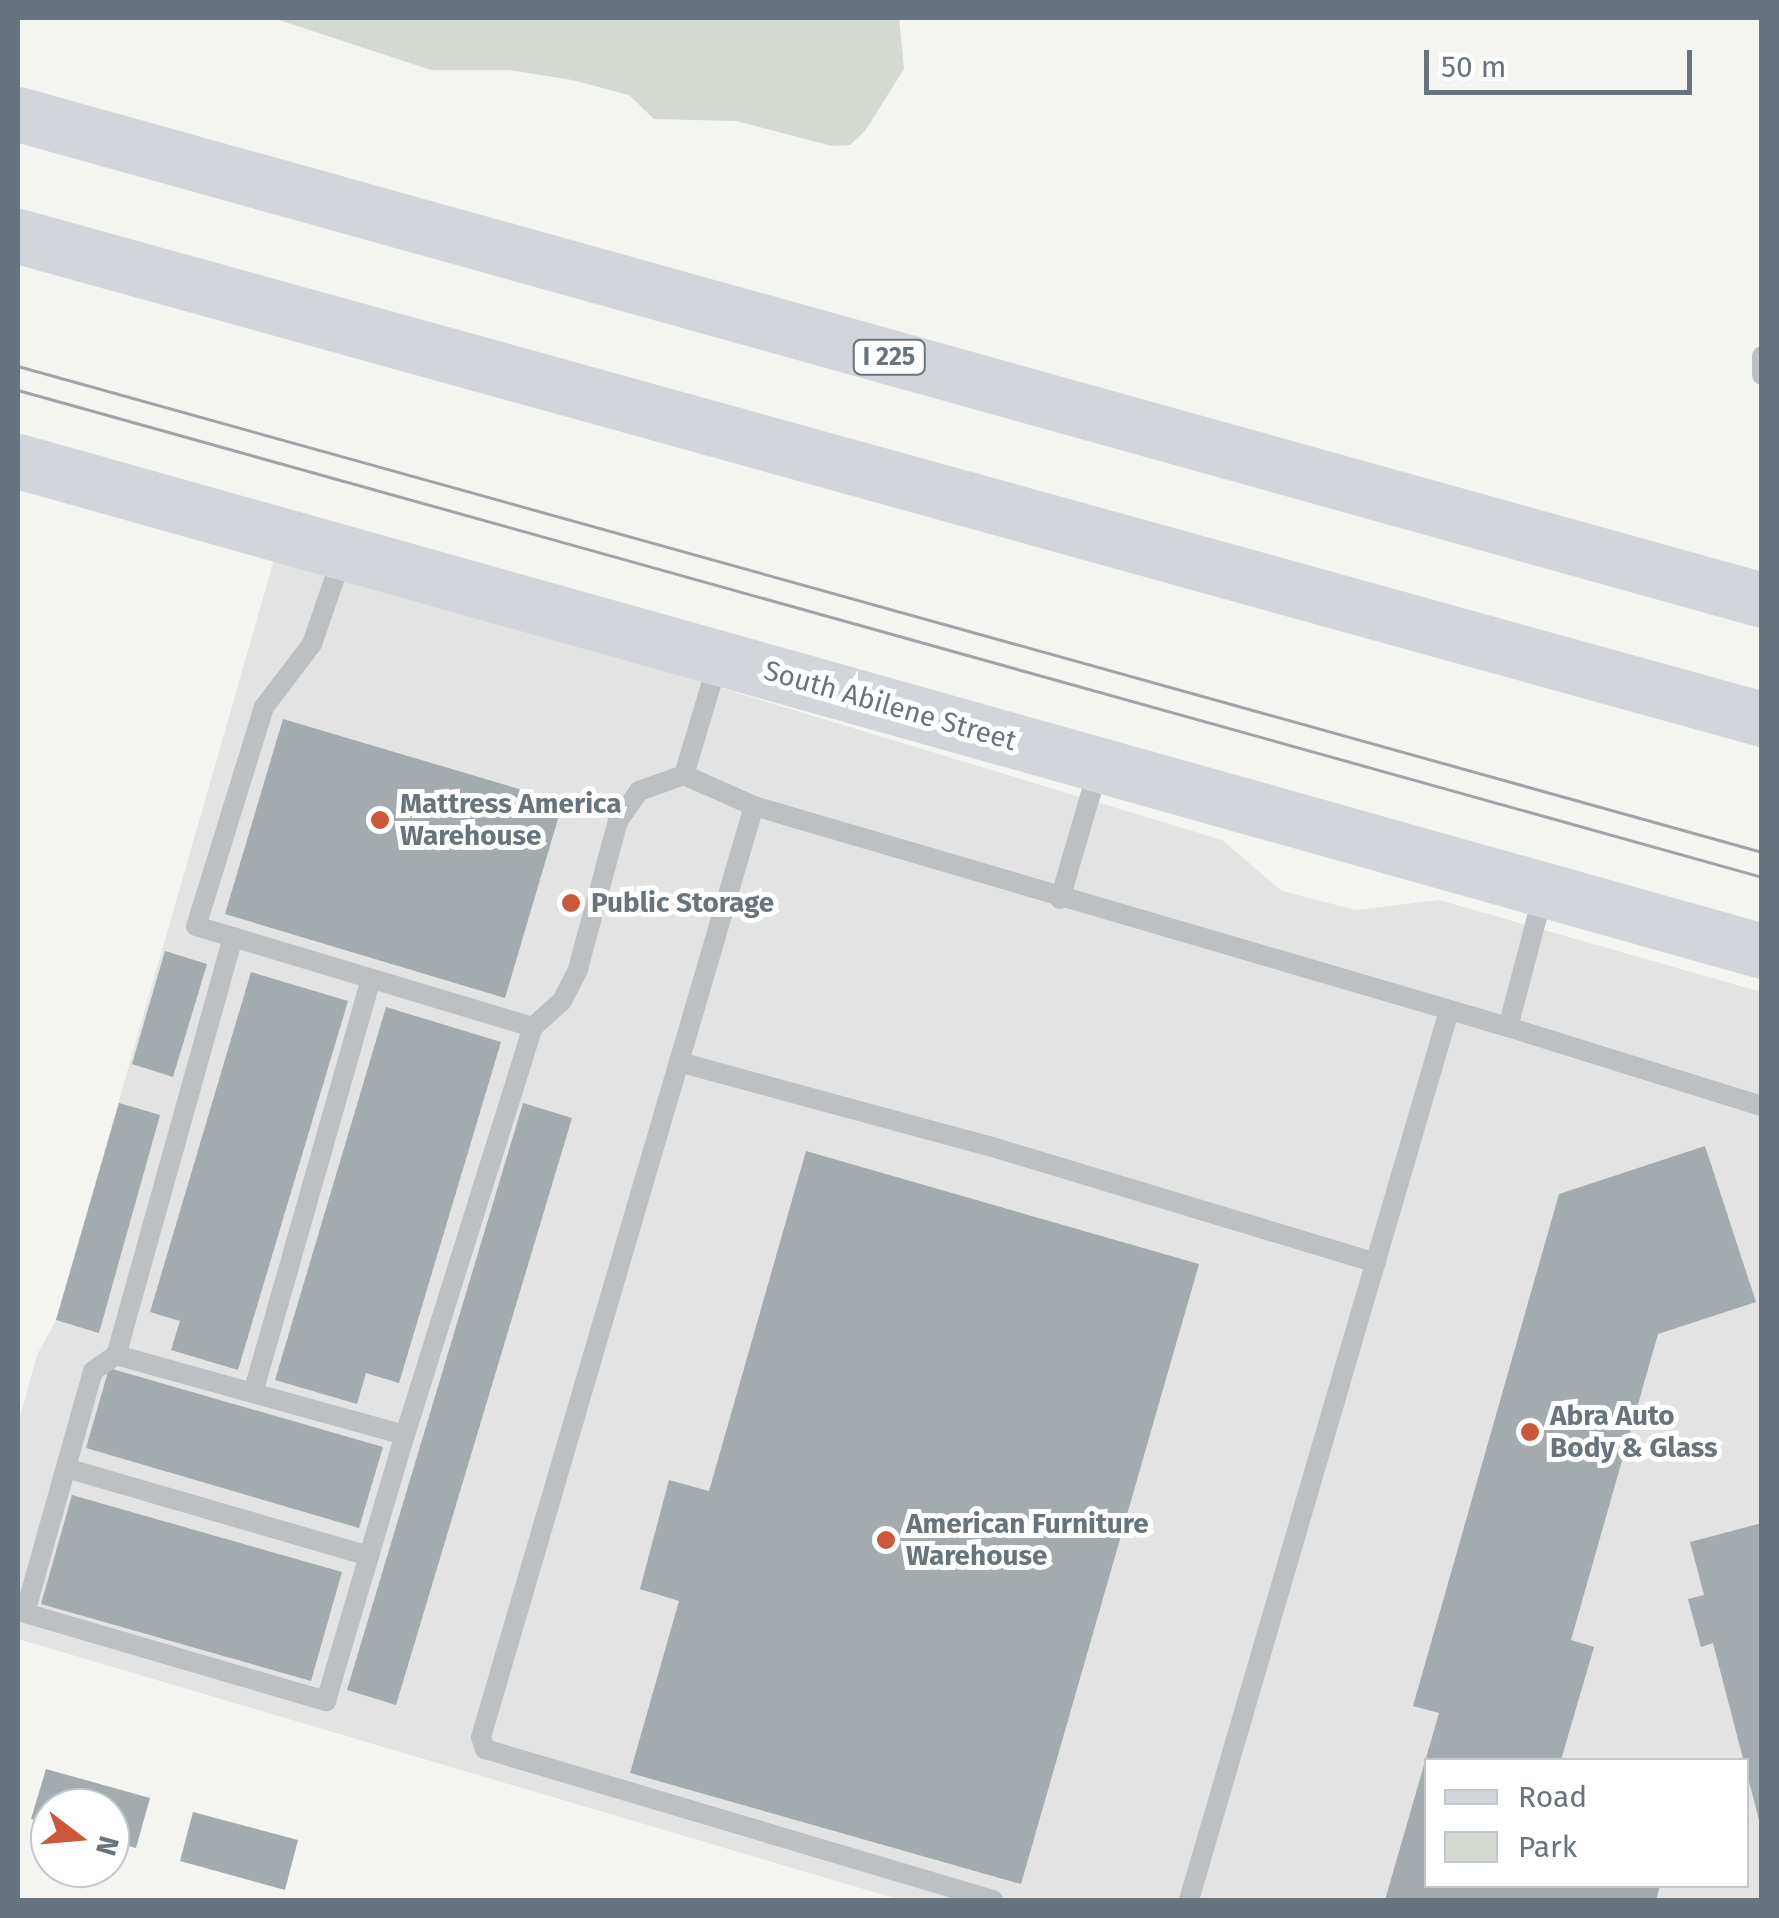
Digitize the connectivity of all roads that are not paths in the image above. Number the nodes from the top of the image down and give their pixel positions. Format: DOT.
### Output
graph roads {
  1 [pos="18,114"];
  2 [pos="18,236"];
  3 [pos="1762,356"];
  4 [pos="1762,375"];
  5 [pos="18,460"];
  6 [pos="344,552"];
  7 [pos="1762,600"];
  8 [pos="719,659"];
  9 [pos="1762,718"];
  10 [pos="1100,765"];
  11 [pos="684,776"];
  12 [pos="754,806"];
  13 [pos="1544,890"];
  14 [pos="1060,899"];
  15 [pos="233,937"];
  16 [pos="1762,952"];
  17 [pos="371,978"];
  18 [pos="1450,1010"];
  19 [pos="534,1026"];
  20 [pos="1508,1027"];
  21 [pos="679,1062"];
  22 [pos="1762,1106"];
  23 [pos="1376,1263"];
  24 [pos="116,1355"];
  25 [pos="253,1393"];
  26 [pos="405,1435"];
  27 [pos="66,1468"];
  28 [pos="369,1556"];
  29 [pos="994,1900"];
  30 [pos="1190,1900"];
  1 -- 7 [label="main road, I 225"];
  2 -- 9 [label="main road"];
  3 -- 4 [label="lane"];
  5 -- 6 [label="main road, South Abilene Street"];
  6 -- 8 [label="main road, South Abilene Street"];
  6 -- 15 [label="lane"];
  8 -- 10 [label="main road, South Abilene Street"];
  8 -- 11 [label="lane"];
  10 -- 13 [label="main road, South Abilene Street"];
  10 -- 14 [label="lane"];
  11 -- 12 [label="lane"];
  11 -- 19 [label="lane"];
  12 -- 14 [label="lane"];
  12 -- 21 [label="lane"];
  13 -- 16 [label="main road, South Abilene Street"];
  13 -- 20 [label="lane"];
  14 -- 18 [label="lane"];
  15 -- 17 [label="lane"];
  15 -- 24 [label="lane"];
  17 -- 19 [label="lane"];
  17 -- 25 [label="lane"];
  18 -- 20 [label="lane"];
  18 -- 23 [label="lane"];
  19 -- 26 [label="lane"];
  20 -- 22 [label="lane"];
  21 -- 23 [label="lane"];
  21 -- 29 [label="lane"];
  23 -- 30 [label="lane"];
  24 -- 25 [label="lane"];
  24 -- 27 [label="lane"];
  25 -- 26 [label="lane"];
  26 -- 28 [label="lane"];
  27 -- 28 [label="lane"];
  27 -- 28 [label="lane"];
}
